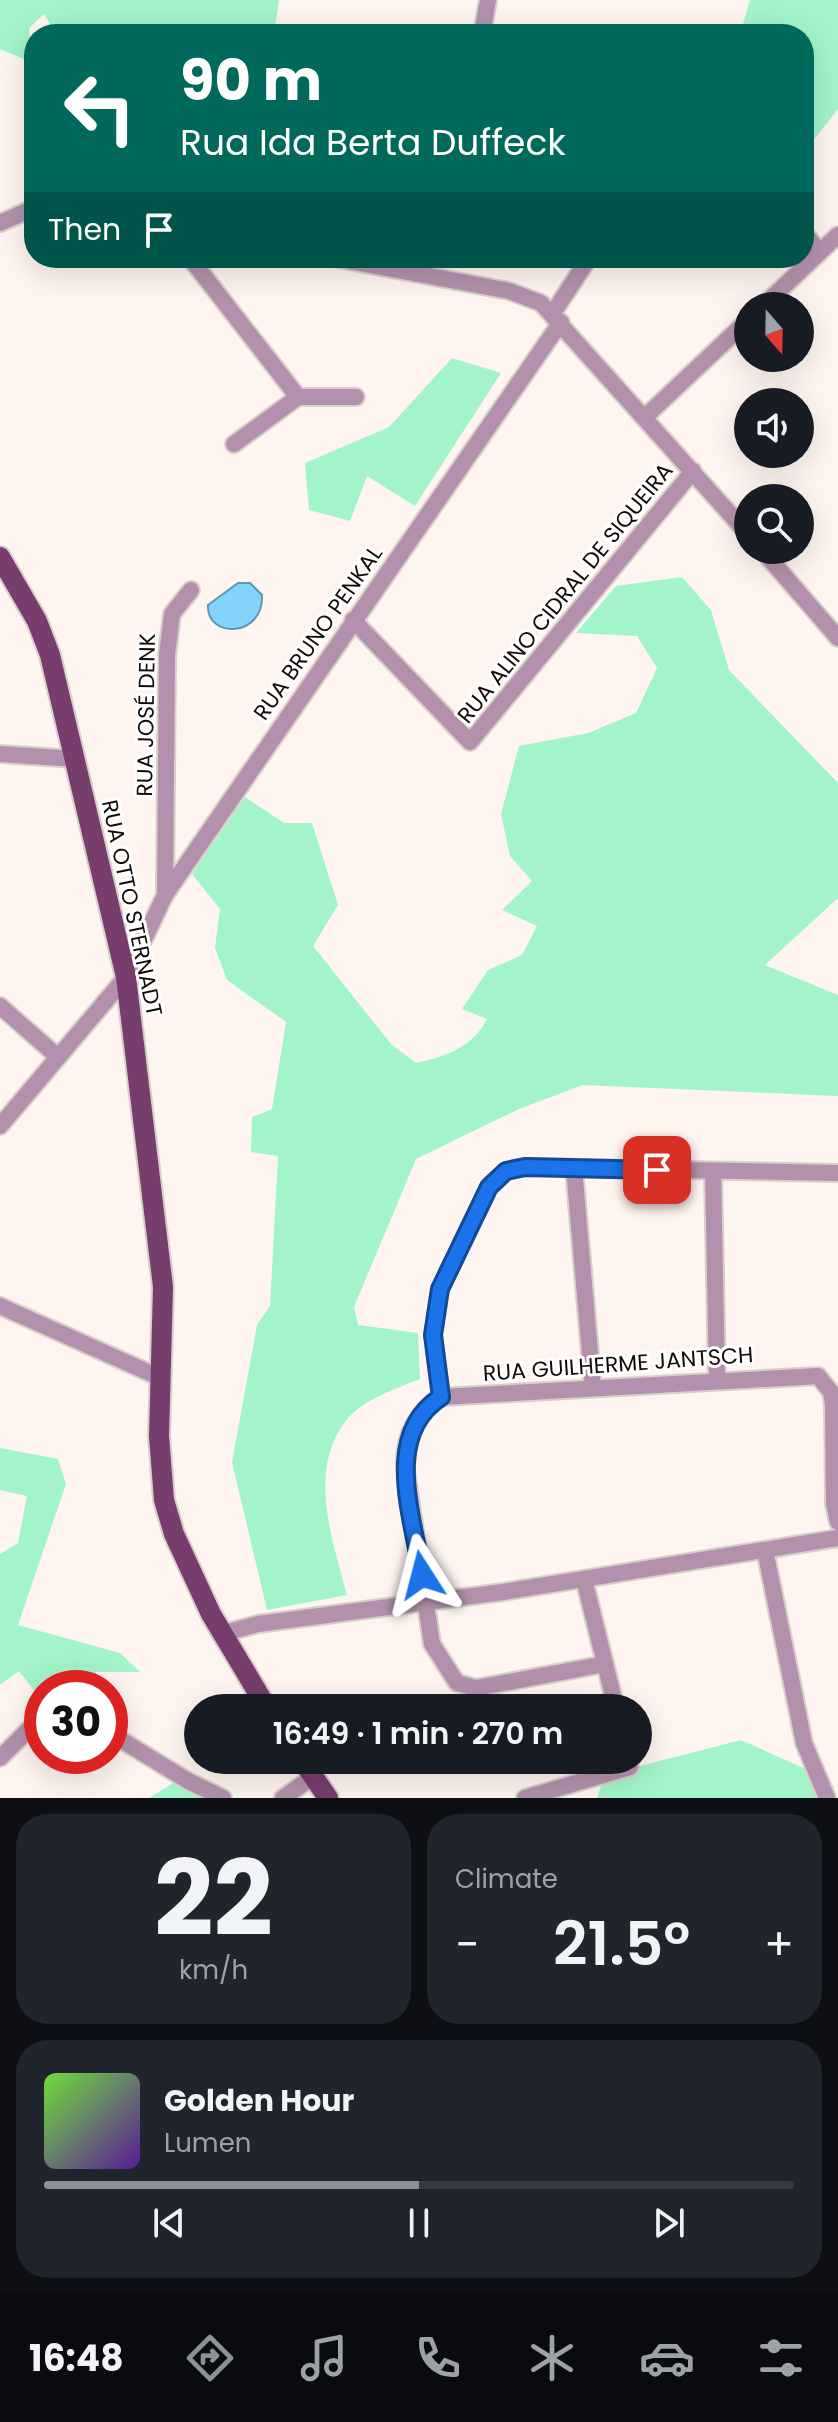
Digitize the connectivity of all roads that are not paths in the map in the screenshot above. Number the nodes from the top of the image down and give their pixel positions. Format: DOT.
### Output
graph roads {
  1 [pos="488,0"];
  2 [pos="484,24"];
  3 [pos="24,212"];
  4 [pos="0,223"];
  5 [pos="838,235"];
  6 [pos="814,245"];
  7 [pos="820,252"];
  8 [pos="814,258"];
  9 [pos="198,268"];
  10 [pos="375,268"];
  11 [pos="584,268"];
  12 [pos="803,268"];
  13 [pos="778,292"];
  14 [pos="557,318"];
  15 [pos="734,333"];
  16 [pos="298,397"];
  17 [pos="356,397"];
  18 [pos="646,416"];
  19 [pos="234,444"];
  20 [pos="693,471"];
  21 [pos="734,518"];
  22 [pos="775,564"];
  23 [pos="3,566"];
  24 [pos="191,590"];
  25 [pos="353,620"];
  26 [pos="837,633"];
  27 [pos="0,754"];
  28 [pos="76,759"];
  29 [pos="165,895"];
  30 [pos="126,977"];
  31 [pos="0,1006"];
  32 [pos="58,1057"];
  33 [pos="0,1126"];
  34 [pos="574,1168"];
  35 [pos="713,1171"];
  36 [pos="838,1173"];
  37 [pos="0,1306"];
  38 [pos="161,1378"];
  39 [pos="717,1380"];
  40 [pos="593,1388"];
  41 [pos="441,1397"];
  42 [pos="838,1522"];
  43 [pos="838,1538"];
  44 [pos="765,1550"];
  45 [pos="584,1579"];
  46 [pos="426,1602"];
  47 [pos="221,1634"];
  48 [pos="605,1664"];
  49 [pos="258,1694"];
  50 [pos="612,1694"];
  51 [pos="24,1734"];
  52 [pos="128,1744"];
  53 [pos="0,1758"];
  54 [pos="303,1774"];
  55 [pos="312,1774"];
  56 [pos="606,1774"];
  57 [pos="223,1798"];
  58 [pos="283,1798"];
  59 [pos="328,1798"];
  60 [pos="525,1798"];
  61 [pos="827,1798"];
  1 -- 2 [label="street"];
  3 -- 4 [label="street"];
  5 -- 7 [label="street"];
  6 -- 7 [label="street"];
  7 -- 8 [label="street"];
  9 -- 16 [label="street"];
  10 -- 14 [label="street"];
  11 -- 14 [label="street, RUA BRUNO PENKAL"];
  12 -- 13 [label="street"];
  14 -- 18 [label="street"];
  14 -- 25 [label="street, RUA BRUNO PENKAL"];
  15 -- 18 [label="street"];
  16 -- 17 [label="street"];
  16 -- 19 [label="street"];
  18 -- 20 [label="street"];
  20 -- 21 [label="street"];
  20 -- 25 [label="street, RUA ALINO CIDRAL DE SIQUEIRA"];
  22 -- 26 [label="street"];
  23 -- 28 [label="main road, RUA OTTO STERNADT"];
  24 -- 29 [label="street, RUA JOSÉ DENK"];
  25 -- 29 [label="street, RUA BRUNO PENKAL"];
  27 -- 28 [label="street"];
  28 -- 30 [label="main road, RUA OTTO STERNADT"];
  29 -- 30 [label="street, RUA BRUNO PENKAL"];
  30 -- 32 [label="street, RUA BRUNO PENKAL"];
  30 -- 38 [label="main road, RUA OTTO STERNADT"];
  31 -- 32 [label="street"];
  32 -- 33 [label="street, RUA BRUNO PENKAL"];
  34 -- 35 [label="street"];
  34 -- 40 [label="street"];
  34 -- 41 [label="street"];
  35 -- 36 [label="street"];
  35 -- 39 [label="street"];
  37 -- 38 [label="street"];
  38 -- 47 [label="main road, RUA OTTO STERNADT"];
  39 -- 40 [label="street, RUA GUILHERME JANTSCH"];
  39 -- 42 [label="street, RUA GUILHERME JANTSCH"];
  40 -- 41 [label="street, RUA GUILHERME JANTSCH"];
  41 -- 46 [label="street"];
  43 -- 44 [label="street"];
  44 -- 45 [label="street"];
  44 -- 61 [label="street"];
  45 -- 46 [label="street"];
  45 -- 48 [label="street"];
  46 -- 47 [label="street"];
  46 -- 48 [label="street"];
  47 -- 49 [label="main road, RUA OTTO STERNADT"];
  48 -- 50 [label="street"];
  51 -- 53 [label="street"];
  52 -- 57 [label="street"];
  54 -- 58 [label="street"];
  55 -- 59 [label="main road"];
  56 -- 60 [label="street"];
}
